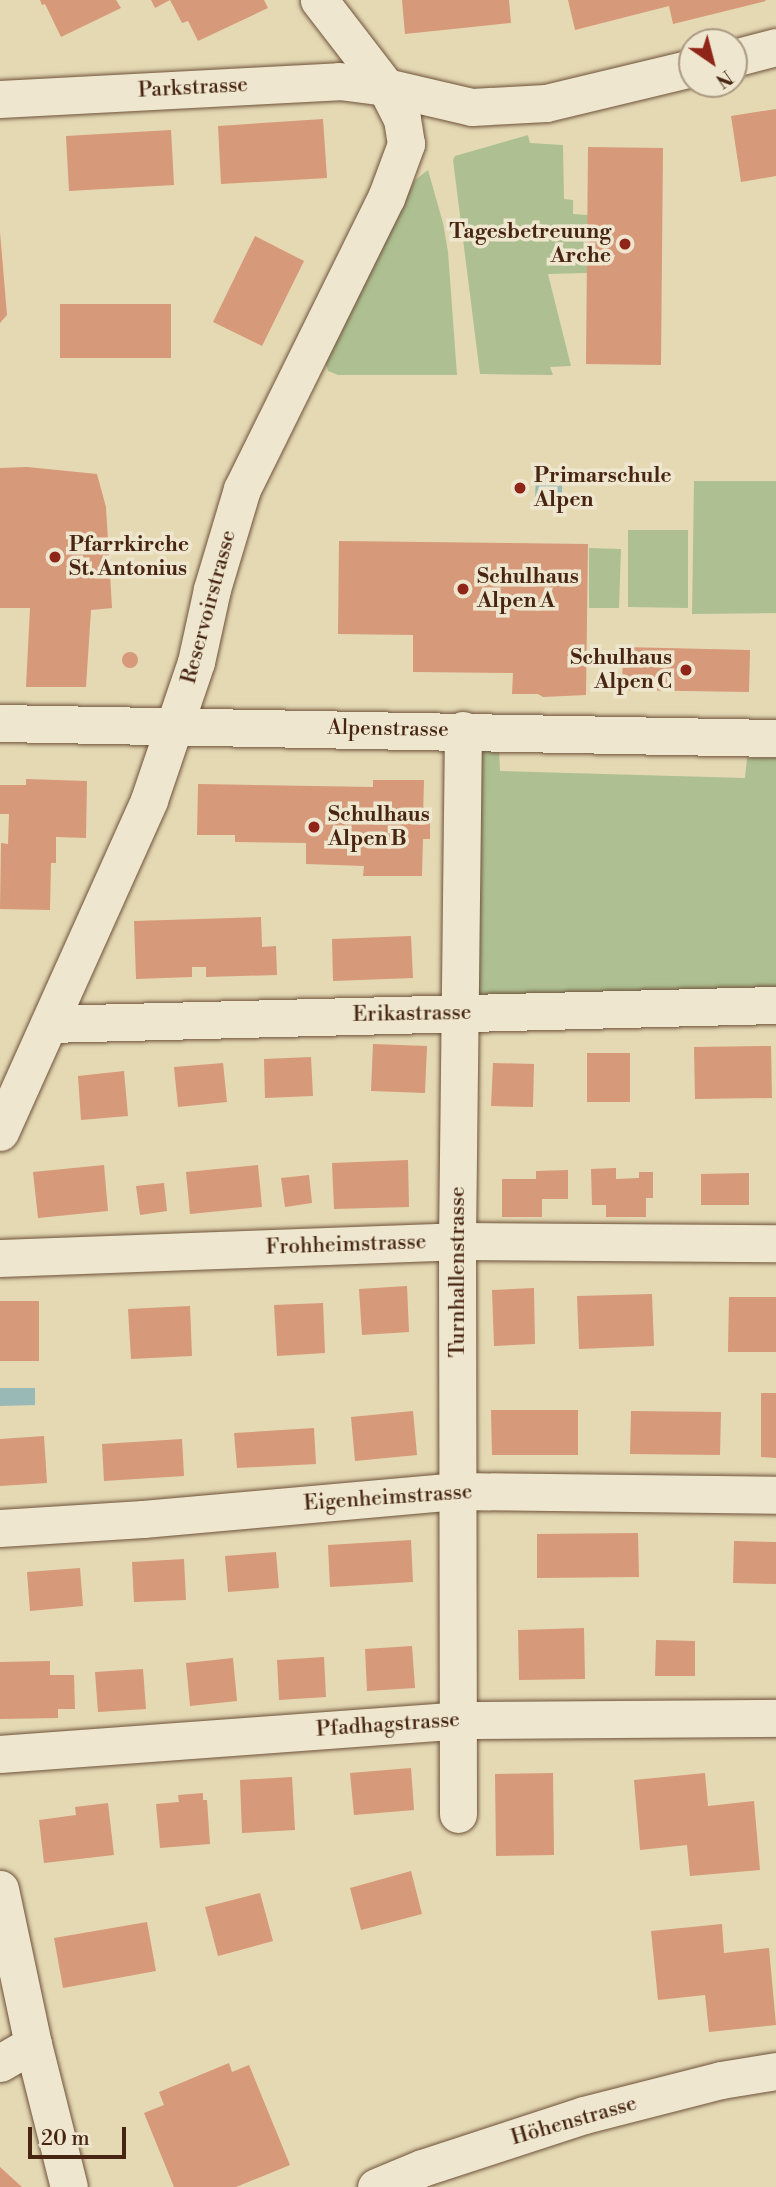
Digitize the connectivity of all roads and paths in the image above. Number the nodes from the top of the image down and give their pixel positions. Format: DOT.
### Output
graph roads {
  1 [pos="318,0"];
  2 [pos="776,47"];
  3 [pos="748,54"];
  4 [pos="678,71"];
  5 [pos="386,88"];
  6 [pos="0,99"];
  7 [pos="0,723"];
  8 [pos="174,727"];
  9 [pos="463,730"];
  10 [pos="776,737"];
  11 [pos="776,1004"];
  12 [pos="459,1013"];
  13 [pos="49,1024"];
  14 [pos="0,1132"];
  15 [pos="457,1241"];
  16 [pos="776,1243"];
  17 [pos="0,1258"];
  18 [pos="459,1491"];
  19 [pos="776,1495"];
  20 [pos="0,1528"];
  21 [pos="776,1718"];
  22 [pos="459,1720"];
  23 [pos="0,1754"];
  24 [pos="458,1814"];
  25 [pos="0,1889"];
  26 [pos="33,2044"];
  27 [pos="0,2063"];
  28 [pos="776,2071"];
  29 [pos="69,2187"];
  30 [pos="376,2187"];
  1 -- 5 [label="street, Reservoirstrasse"];
  2 -- 3 [label="street"];
  4 -- 5 [label="street, Parkstrasse"];
  5 -- 6 [label="street, Parkstrasse"];
  5 -- 8 [label="street, Reservoirstrasse"];
  7 -- 8 [label="street, Alpenstrasse"];
  8 -- 9 [label="street, Alpenstrasse"];
  8 -- 13 [label="street, Reservoirstrasse"];
  9 -- 10 [label="street, Alpenstrasse"];
  9 -- 12 [label="street, Turnhallenstrasse"];
  11 -- 12 [label="street, Erikastrasse"];
  12 -- 13 [label="street, Erikastrasse"];
  12 -- 15 [label="street, Turnhallenstrasse"];
  13 -- 14 [label="street, Reservoirstrasse"];
  15 -- 16 [label="street, Frohheimstrasse"];
  15 -- 17 [label="street, Frohheimstrasse"];
  15 -- 18 [label="street, Turnhallenstrasse"];
  18 -- 19 [label="street, Eigenheimstrasse"];
  18 -- 20 [label="street, Eigenheimstrasse"];
  18 -- 22 [label="street, Turnhallenstrasse"];
  21 -- 22 [label="street, Pfadhagstrasse"];
  22 -- 23 [label="street, Pfadhagstrasse"];
  22 -- 24 [label="street, Turnhallenstrasse"];
  25 -- 26 [label="street"];
  26 -- 27 [label="street"];
  26 -- 29 [label="street"];
  28 -- 30 [label="street, Höhenstrasse"];
}
